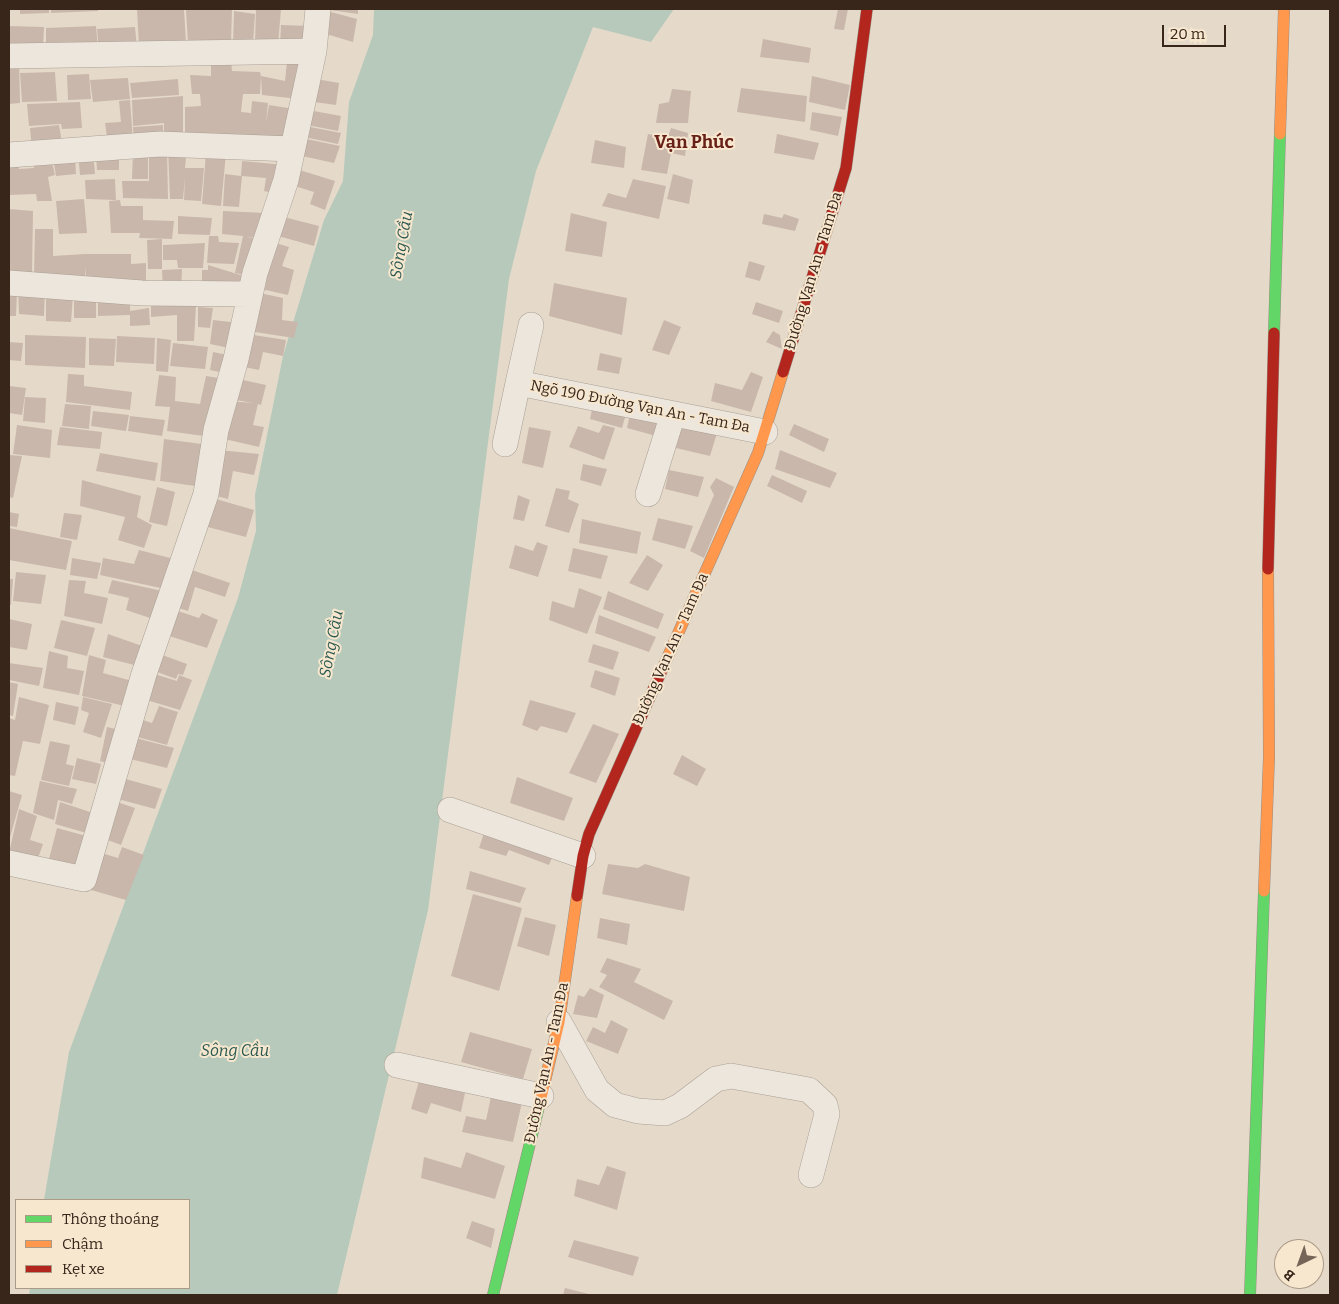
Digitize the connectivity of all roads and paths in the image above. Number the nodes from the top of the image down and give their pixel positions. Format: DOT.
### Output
graph roads {
  1 [pos="318,9"];
  2 [pos="867,9"];
  3 [pos="1284,9"];
  4 [pos="314,52"];
  5 [pos="9,56"];
  6 [pos="292,150"];
  7 [pos="9,155"];
  8 [pos="9,283"];
  9 [pos="250,294"];
  10 [pos="530,325"];
  11 [pos="518,383"];
  12 [pos="673,414"];
  13 [pos="765,432"];
  14 [pos="505,444"];
  15 [pos="648,494"];
  16 [pos="450,810"];
  17 [pos="583,856"];
  18 [pos="9,863"];
  19 [pos="559,1022"];
  20 [pos="397,1065"];
  21 [pos="541,1096"];
  22 [pos="811,1175"];
  23 [pos="493,1295"];
  24 [pos="1250,1295"];
  1 -- 4 [label="street"];
  2 -- 13 [label="main road, Đường Vạn An - Tam Đa"];
  3 -- 24 [label="main road"];
  4 -- 5 [label="street"];
  4 -- 6 [label="street"];
  6 -- 7 [label="street"];
  6 -- 9 [label="street"];
  8 -- 9 [label="street"];
  9 -- 18 [label="street"];
  10 -- 11 [label="street"];
  11 -- 12 [label="street, Ngõ 190 Đường Vạn An - Tam Đa"];
  11 -- 14 [label="street, Ngõ 190 Đường Vạn An - Tam Đa"];
  12 -- 13 [label="street, Ngõ 190 Đường Vạn An - Tam Đa"];
  12 -- 15 [label="street"];
  13 -- 17 [label="main road, Đường Vạn An - Tam Đa"];
  16 -- 17 [label="street"];
  17 -- 19 [label="main road, Đường Vạn An - Tam Đa"];
  19 -- 21 [label="main road, Đường Vạn An - Tam Đa"];
  19 -- 22 [label="street"];
  20 -- 21 [label="street"];
  21 -- 23 [label="main road, Đường Vạn An - Tam Đa"];
}
